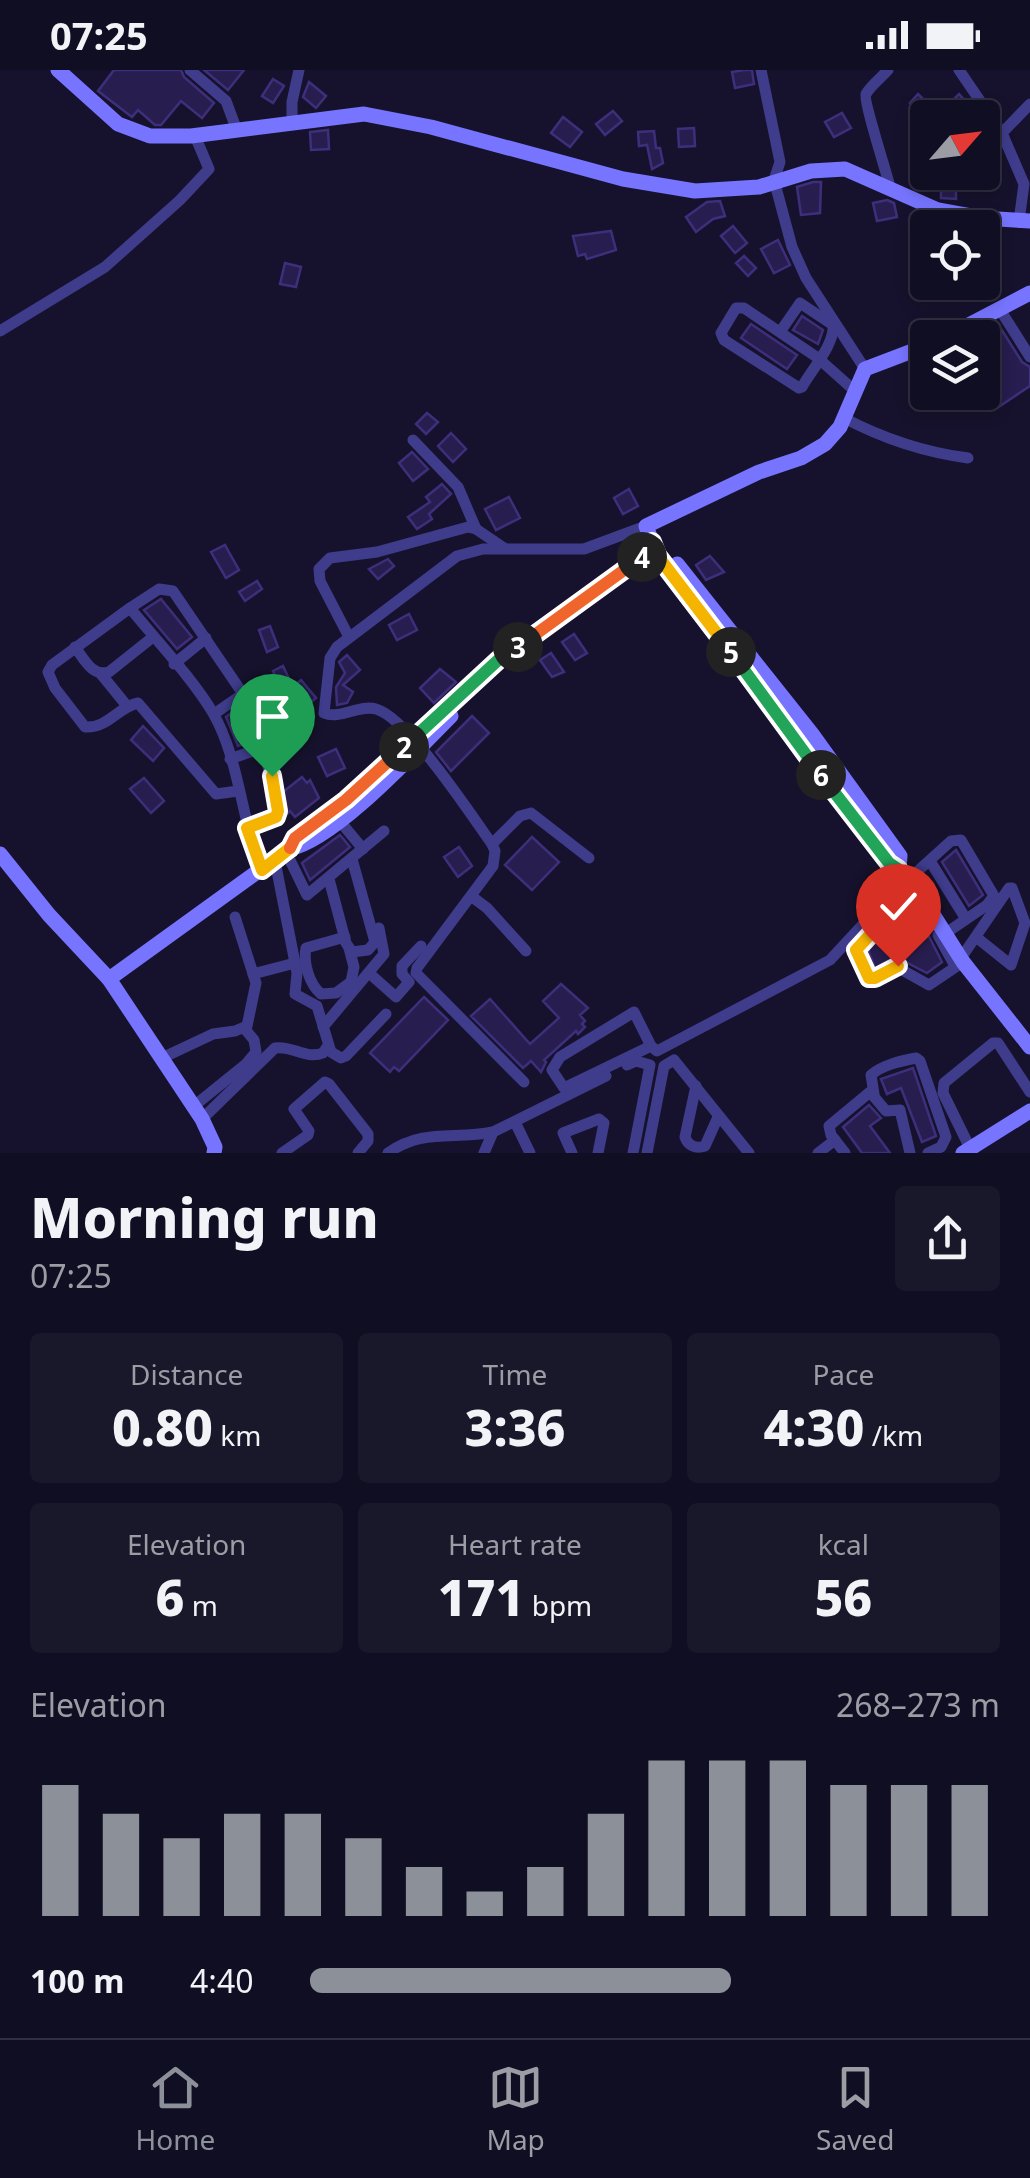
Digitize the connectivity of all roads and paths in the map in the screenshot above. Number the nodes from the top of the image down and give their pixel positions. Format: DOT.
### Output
graph roads {
  1 [pos="58,70"];
  2 [pos="190,70"];
  3 [pos="299,70"];
  4 [pos="761,70"];
  5 [pos="888,70"];
  6 [pos="959,70"];
  7 [pos="1030,104"];
  8 [pos="292,123"];
  9 [pos="236,128"];
  10 [pos="1002,132"];
  11 [pos="196,136"];
  12 [pos="774,180"];
  13 [pos="890,187"];
  14 [pos="1025,221"];
  15 [pos="1030,293"];
  16 [pos="999,308"];
  17 [pos="977,320"];
  18 [pos="0,331"];
  19 [pos="780,332"];
  20 [pos="910,352"];
  21 [pos="1030,357"];
  22 [pos="818,358"];
  23 [pos="865,369"];
  24 [pos="856,392"];
  25 [pos="844,418"];
  26 [pos="413,440"];
  27 [pos="968,458"];
  28 [pos="646,526"];
  29 [pos="476,528"];
  30 [pos="652,542"];
  31 [pos="506,549"];
  32 [pos="130,608"];
  33 [pos="153,637"];
  34 [pos="349,637"];
  35 [pos="206,638"];
  36 [pos="75,647"];
  37 [pos="174,664"];
  38 [pos="102,674"];
  39 [pos="243,694"];
  40 [pos="127,706"];
  41 [pos="214,714"];
  42 [pos="415,743"];
  43 [pos="264,747"];
  44 [pos="230,760"];
  45 [pos="238,791"];
  46 [pos="364,792"];
  47 [pos="339,820"];
  48 [pos="247,828"];
  49 [pos="384,831"];
  50 [pos="492,844"];
  51 [pos="362,850"];
  52 [pos="278,858"];
  53 [pos="589,858"];
  54 [pos="1,859"];
  55 [pos="352,859"];
  56 [pos="930,861"];
  57 [pos="329,879"];
  58 [pos="908,882"];
  59 [pos="471,896"];
  60 [pos="235,918"];
  61 [pos="966,920"];
  62 [pos="379,928"];
  63 [pos="946,933"];
  64 [pos="976,937"];
  65 [pos="347,942"];
  66 [pos="420,946"];
  67 [pos="526,950"];
  68 [pos="960,962"];
  69 [pos="295,963"];
  70 [pos="370,973"];
  71 [pos="253,974"];
  72 [pos="109,979"];
  73 [pos="386,1014"];
  74 [pos="322,1027"];
  75 [pos="244,1028"];
  76 [pos="651,1046"];
  77 [pos="327,1047"];
  78 [pos="1030,1047"];
  79 [pos="162,1058"];
  80 [pos="524,1082"];
  81 [pos="696,1086"];
  82 [pos="1030,1092"];
  83 [pos="874,1094"];
  84 [pos="1030,1111"];
  85 [pos="198,1112"];
  86 [pos="718,1117"];
  87 [pos="514,1122"];
  88 [pos="493,1132"];
  89 [pos="835,1140"];
  90 [pos="966,1150"];
  91 [pos="218,1151"];
  92 [pos="282,1153"];
  93 [pos="358,1153"];
  94 [pos="388,1153"];
  95 [pos="484,1153"];
  96 [pos="530,1153"];
  97 [pos="572,1153"];
  98 [pos="598,1153"];
  99 [pos="633,1153"];
  100 [pos="647,1153"];
  101 [pos="746,1153"];
  102 [pos="818,1153"];
  103 [pos="845,1153"];
  104 [pos="910,1153"];
  105 [pos="928,1153"];
  1 -- 11 [label="street"];
  2 -- 9 [label="street"];
  3 -- 8 [label="street"];
  4 -- 12 [label="street"];
  5 -- 13 [label="street"];
  6 -- 10 [label="street"];
  7 -- 10 [label="street"];
  8 -- 9 [label="street"];
  8 -- 12 [label="street"];
  9 -- 11 [label="street"];
  10 -- 14 [label="street"];
  11 -- 18 [label="street"];
  12 -- 13 [label="street"];
  12 -- 23 [label="street"];
  13 -- 14 [label="street"];
  15 -- 16 [label="street"];
  16 -- 17 [label="street"];
  16 -- 21 [label="street"];
  19 -- 22 [label="street"];
  19 -- 22 [label="street"];
  19 -- 22 [label="street"];
  20 -- 23 [label="street"];
  22 -- 24 [label="street"];
  23 -- 24 [label="street"];
  24 -- 25 [label="street"];
  25 -- 27 [label="street"];
  25 -- 28 [label="street"];
  26 -- 29 [label="street"];
  28 -- 30 [label="street"];
  28 -- 31 [label="street"];
  29 -- 31 [label="street"];
  29 -- 34 [label="street"];
  30 -- 42 [label="street"];
  30 -- 58 [label="street"];
  31 -- 34 [label="street"];
  32 -- 33 [label="street"];
  32 -- 35 [label="street"];
  32 -- 36 [label="street"];
  33 -- 37 [label="street"];
  33 -- 38 [label="street"];
  34 -- 42 [label="street"];
  35 -- 37 [label="street"];
  35 -- 39 [label="street"];
  36 -- 38 [label="street"];
  36 -- 40 [label="street"];
  37 -- 41 [label="street"];
  38 -- 40 [label="street"];
  39 -- 41 [label="street"];
  39 -- 43 [label="street"];
  40 -- 45 [label="street"];
  41 -- 44 [label="street"];
  42 -- 46 [label="street"];
  42 -- 50 [label="street"];
  43 -- 44 [label="street"];
  43 -- 48 [label="street"];
  44 -- 45 [label="street"];
  45 -- 48 [label="street"];
  46 -- 47 [label="street"];
  46 -- 52 [label="street"];
  47 -- 51 [label="street"];
  47 -- 52 [label="street"];
  48 -- 52 [label="street"];
  49 -- 51 [label="street"];
  50 -- 53 [label="street"];
  50 -- 59 [label="street"];
  51 -- 55 [label="street"];
  52 -- 57 [label="street"];
  52 -- 69 [label="street"];
  52 -- 72 [label="street"];
  54 -- 72 [label="street"];
  55 -- 57 [label="street"];
  55 -- 65 [label="street"];
  56 -- 58 [label="street"];
  56 -- 61 [label="street"];
  56 -- 61 [label="street"];
  57 -- 65 [label="street"];
  58 -- 63 [label="street"];
  58 -- 68 [label="street"];
  58 -- 68 [label="street"];
  58 -- 76 [label="street"];
  59 -- 67 [label="street"];
  59 -- 80 [label="street"];
  60 -- 71 [label="street"];
  61 -- 63 [label="street"];
  62 -- 70 [label="street"];
  63 -- 68 [label="street"];
  64 -- 64 [label="street"];
  64 -- 68 [label="street"];
  65 -- 65 [label="street"];
  66 -- 70 [label="street"];
  68 -- 78 [label="street"];
  69 -- 71 [label="street"];
  69 -- 74 [label="street"];
  70 -- 74 [label="street"];
  71 -- 75 [label="street"];
  72 -- 79 [label="street"];
  73 -- 77 [label="street"];
  74 -- 77 [label="street"];
  75 -- 79 [label="street"];
  75 -- 85 [label="street"];
  76 -- 76 [label="street"];
  77 -- 85 [label="street"];
  79 -- 85 [label="street"];
  81 -- 86 [label="street"];
  81 -- 86 [label="street"];
  81 -- 100 [label="street"];
  82 -- 90 [label="street"];
  83 -- 89 [label="street"];
  83 -- 104 [label="street"];
  83 -- 105 [label="street"];
  84 -- 90 [label="street"];
  85 -- 91 [label="street"];
  86 -- 101 [label="street"];
  87 -- 88 [label="street"];
  87 -- 96 [label="street"];
  87 -- 99 [label="street"];
  88 -- 94 [label="street"];
  88 -- 95 [label="street"];
  89 -- 102 [label="street"];
  89 -- 103 [label="street"];
  92 -- 93 [label="street"];
  97 -- 98 [label="street"];
}
